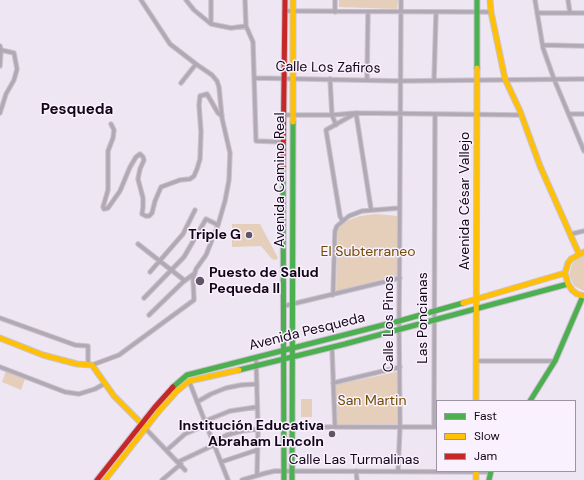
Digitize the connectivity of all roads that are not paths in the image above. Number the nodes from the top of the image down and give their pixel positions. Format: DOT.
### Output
graph roads {
  1 [pos="141,0"];
  2 [pos="186,0"];
  3 [pos="211,0"];
  4 [pos="245,0"];
  5 [pos="285,0"];
  6 [pos="293,0"];
  7 [pos="335,0"];
  8 [pos="401,0"];
  9 [pos="477,0"];
  10 [pos="490,0"];
  11 [pos="535,0"];
  12 [pos="568,0"];
  13 [pos="293,11"];
  14 [pos="285,12"];
  15 [pos="335,12"];
  16 [pos="368,12"];
  17 [pos="401,12"];
  18 [pos="436,12"];
  19 [pos="491,12"];
  20 [pos="477,13"];
  21 [pos="537,13"];
  22 [pos="570,13"];
  23 [pos="584,13"];
  24 [pos="211,24"];
  25 [pos="246,26"];
  26 [pos="543,46"];
  27 [pos="584,46"];
  28 [pos="0,48"];
  29 [pos="196,64"];
  30 [pos="0,66"];
  31 [pos="255,78"];
  32 [pos="283,78"];
  33 [pos="293,79"];
  34 [pos="330,79"];
  35 [pos="554,79"];
  36 [pos="584,79"];
  37 [pos="368,80"];
  38 [pos="477,80"];
  39 [pos="506,80"];
  40 [pos="400,81"];
  41 [pos="434,81"];
  42 [pos="181,83"];
  43 [pos="0,113"];
  44 [pos="356,113"];
  45 [pos="283,114"];
  46 [pos="292,114"];
  47 [pos="400,114"];
  48 [pos="435,114"];
  49 [pos="569,114"];
  50 [pos="584,114"];
  51 [pos="332,115"];
  52 [pos="476,115"];
  53 [pos="521,115"];
  54 [pos="222,116"];
  55 [pos="111,124"];
  56 [pos="336,125"];
  57 [pos="283,142"];
  58 [pos="584,151"];
  59 [pos="400,208"];
  60 [pos="371,209"];
  61 [pos="195,210"];
  62 [pos="342,220"];
  63 [pos="218,225"];
  64 [pos="584,231"];
  65 [pos="570,234"];
  66 [pos="138,244"];
  67 [pos="581,253"];
  68 [pos="160,260"];
  69 [pos="172,270"];
  70 [pos="150,272"];
  71 [pos="195,273"];
  72 [pos="565,273"];
  73 [pos="400,278"];
  74 [pos="184,280"];
  75 [pos="568,284"];
  76 [pos="333,295"];
  77 [pos="584,296"];
  78 [pos="144,298"];
  79 [pos="477,299"];
  80 [pos="292,305"];
  81 [pos="284,306"];
  82 [pos="477,308"];
  83 [pos="435,311"];
  84 [pos="149,315"];
  85 [pos="0,318"];
  86 [pos="435,320"];
  87 [pos="399,321"];
  88 [pos="399,331"];
  89 [pos="343,335"];
  90 [pos="0,338"];
  91 [pos="345,344"];
  92 [pos="292,348"];
  93 [pos="332,348"];
  94 [pos="284,350"];
  95 [pos="256,357"];
  96 [pos="292,357"];
  97 [pos="284,359"];
  98 [pos="477,361"];
  99 [pos="555,361"];
  100 [pos="90,365"];
  101 [pos="256,366"];
  102 [pos="0,367"];
  103 [pos="400,367"];
  104 [pos="188,378"];
  105 [pos="333,383"];
  106 [pos="104,384"];
  107 [pos="256,384"];
  108 [pos="476,400"];
  109 [pos="531,400"];
  110 [pos="197,402"];
  111 [pos="257,407"];
  112 [pos="206,423"];
  113 [pos="143,426"];
  114 [pos="292,427"];
  115 [pos="334,427"];
  116 [pos="435,427"];
  117 [pos="400,428"];
  118 [pos="258,429"];
  119 [pos="214,444"];
  120 [pos="167,450"];
  121 [pos="257,450"];
  122 [pos="120,451"];
  123 [pos="124,455"];
  124 [pos="221,462"];
  125 [pos="179,463"];
  126 [pos="185,470"];
  127 [pos="356,471"];
  128 [pos="398,471"];
  129 [pos="436,471"];
  130 [pos="102,472"];
  131 [pos="284,472"];
  132 [pos="292,472"];
  133 [pos="257,475"];
  134 [pos="107,479"];
  135 [pos="98,480"];
  136 [pos="162,480"];
  137 [pos="228,480"];
  138 [pos="242,480"];
  139 [pos="284,480"];
  140 [pos="292,480"];
  141 [pos="357,480"];
  1 -- 29 [label="street"];
  2 -- 24 [label="street"];
  3 -- 24 [label="street"];
  4 -- 25 [label="street"];
  5 -- 14 [label="main road, Avenida Camino Real"];
  6 -- 13 [label="main road, Avenida Camino Real"];
  7 -- 15 [label="street"];
  8 -- 17 [label="street"];
  9 -- 20 [label="main road, Avenida César Vallejo"];
  10 -- 19 [label="main road"];
  11 -- 21 [label="street"];
  12 -- 22 [label="street"];
  13 -- 14 [label="street"];
  13 -- 15 [label="street"];
  13 -- 33 [label="main road, Avenida Camino Real"];
  14 -- 32 [label="main road, Avenida Camino Real"];
  15 -- 16 [label="street"];
  16 -- 17 [label="street"];
  16 -- 37 [label="street"];
  17 -- 18 [label="street"];
  17 -- 40 [label="street"];
  18 -- 20 [label="street"];
  18 -- 41 [label="street"];
  19 -- 20 [label="street"];
  19 -- 39 [label="main road"];
  20 -- 38 [label="main road, Avenida César Vallejo"];
  21 -- 22 [label="street"];
  21 -- 26 [label="street"];
  22 -- 23 [label="street"];
  24 -- 25 [label="street"];
  25 -- 31 [label="street"];
  26 -- 27 [label="street"];
  26 -- 35 [label="street"];
  28 -- 30 [label="street"];
  28 -- 43 [label="street"];
  29 -- 42 [label="street"];
  29 -- 54 [label="street"];
  31 -- 32 [label="street, Calle Los Zafiros"];
  31 -- 57 [label="street"];
  32 -- 33 [label="street, Calle Los Zafiros"];
  32 -- 45 [label="main road, Avenida Camino Real"];
  33 -- 34 [label="street, Calle Los Zafiros"];
  33 -- 46 [label="main road, Avenida Camino Real"];
  34 -- 37 [label="street, Calle Los Zafiros"];
  34 -- 51 [label="street"];
  35 -- 36 [label="street"];
  35 -- 39 [label="street"];
  35 -- 49 [label="street"];
  37 -- 40 [label="street, Calle Los Zafiros"];
  38 -- 39 [label="street, Calle Los Zafiros"];
  38 -- 41 [label="street, Calle Los Zafiros"];
  38 -- 52 [label="main road, Avenida César Vallejo"];
  39 -- 53 [label="main road"];
  40 -- 41 [label="street, Calle Los Zafiros"];
  40 -- 47 [label="street, Calle Los Pinos"];
  44 -- 47 [label="street"];
  44 -- 51 [label="street"];
  44 -- 56 [label="street"];
  44 -- 60 [label="street"];
  45 -- 46 [label="street"];
  45 -- 57 [label="main road, Avenida Camino Real"];
  46 -- 51 [label="street"];
  46 -- 80 [label="main road, Avenida Camino Real"];
  47 -- 48 [label="street"];
  47 -- 59 [label="street, Calle Los Pinos"];
  48 -- 52 [label="street"];
  48 -- 83 [label="street, Las Poncianas"];
  49 -- 50 [label="street"];
  49 -- 58 [label="street"];
  51 -- 56 [label="street"];
  52 -- 53 [label="street"];
  52 -- 79 [label="main road, Avenida César Vallejo"];
  53 -- 65 [label="main road"];
  54 -- 55 [label="street"];
  54 -- 63 [label="street"];
  56 -- 62 [label="street"];
  57 -- 81 [label="main road, Avenida Camino Real"];
  59 -- 60 [label="street"];
  59 -- 73 [label="street, Calle Los Pinos"];
  60 -- 62 [label="street"];
  61 -- 68 [label="street"];
  62 -- 76 [label="street"];
  63 -- 69 [label="street"];
  63 -- 71 [label="street"];
  64 -- 65 [label="street"];
  65 -- 67 [label="main road"];
  66 -- 68 [label="street"];
  67 -- 72 [label="main road"];
  68 -- 69 [label="street"];
  68 -- 70 [label="street"];
  69 -- 74 [label="street"];
  69 -- 78 [label="street"];
  71 -- 74 [label="street"];
  71 -- 100 [label="street"];
  72 -- 75 [label="main road"];
  72 -- 79 [label="main road, Avenida Pesqueda"];
  73 -- 76 [label="street"];
  73 -- 87 [label="street, Calle Los Pinos"];
  74 -- 84 [label="street"];
  75 -- 77 [label="main road"];
  75 -- 82 [label="main road, Avenida Pesqueda"];
  76 -- 80 [label="street"];
  77 -- 99 [label="main road"];
  79 -- 82 [label="main road, Avenida César Vallejo"];
  79 -- 83 [label="main road, Avenida Pesqueda"];
  80 -- 81 [label="street"];
  80 -- 92 [label="main road, Avenida Camino Real"];
  81 -- 94 [label="main road, Avenida Camino Real"];
  82 -- 86 [label="main road, Avenida Pesqueda"];
  82 -- 98 [label="main road, Avenida César Vallejo"];
  83 -- 86 [label="street, Las Poncianas"];
  83 -- 87 [label="main road, Avenida Pesqueda"];
  85 -- 100 [label="street"];
  86 -- 88 [label="main road, Avenida Pesqueda"];
  86 -- 116 [label="street, Las Poncianas"];
  87 -- 88 [label="street, Calle Los Pinos"];
  87 -- 89 [label="main road, Avenida Pesqueda"];
  88 -- 91 [label="main road, Avenida Pesqueda"];
  88 -- 103 [label="street, Calle Los Pinos"];
  89 -- 91 [label="main road"];
  89 -- 92 [label="main road, Avenida Pesqueda"];
  90 -- 100 [label="main road"];
  91 -- 93 [label="main road, Avenida Pesqueda"];
  92 -- 94 [label="main road, Avenida Pesqueda"];
  92 -- 96 [label="main road, Avenida Camino Real"];
  93 -- 96 [label="main road, Avenida Pesqueda"];
  93 -- 105 [label="street"];
  94 -- 95 [label="main road, Avenida Pesqueda"];
  94 -- 97 [label="main road, Avenida Camino Real"];
  95 -- 101 [label="street"];
  95 -- 104 [label="main road, Avenida Pesqueda"];
  96 -- 97 [label="main road, Avenida Pesqueda"];
  96 -- 114 [label="main road, Avenida Camino Real"];
  97 -- 101 [label="main road, Avenida Pesqueda"];
  97 -- 131 [label="main road, Avenida Camino Real"];
  98 -- 99 [label="street"];
  98 -- 108 [label="main road, Avenida César Vallejo"];
  99 -- 109 [label="main road"];
  100 -- 106 [label="main road"];
  101 -- 104 [label="main road, Avenida Pesqueda"];
  101 -- 107 [label="street"];
  102 -- 106 [label="street"];
  103 -- 105 [label="street"];
  103 -- 117 [label="street, Calle Los Pinos"];
  104 -- 110 [label="street"];
  104 -- 113 [label="main road, Avenida Pesqueda"];
  105 -- 115 [label="street"];
  106 -- 113 [label="main road"];
  107 -- 110 [label="street"];
  107 -- 111 [label="street"];
  110 -- 112 [label="street"];
  111 -- 112 [label="street"];
  111 -- 118 [label="street"];
  112 -- 119 [label="street"];
  112 -- 120 [label="street"];
  113 -- 120 [label="street"];
  113 -- 122 [label="main road, Avenida Pesqueda"];
  113 -- 123 [label="main road, Avenida Pesqueda"];
  114 -- 115 [label="street"];
  114 -- 132 [label="main road, Avenida Camino Real"];
  115 -- 117 [label="street"];
  116 -- 117 [label="street"];
  117 -- 128 [label="street, Calle Los Pinos"];
  118 -- 119 [label="street"];
  118 -- 121 [label="street"];
  119 -- 124 [label="street"];
  119 -- 125 [label="street"];
  120 -- 125 [label="street"];
  121 -- 124 [label="street"];
  121 -- 133 [label="street"];
  122 -- 123 [label="main road"];
  122 -- 130 [label="main road, Avenida Pesqueda"];
  123 -- 134 [label="main road, Avenida Pesqueda"];
  124 -- 137 [label="street"];
  125 -- 126 [label="street"];
  125 -- 136 [label="street"];
  127 -- 128 [label="street, Calle Las Turmalinas"];
  127 -- 132 [label="street, Calle Las Turmalinas"];
  127 -- 141 [label="street"];
  128 -- 129 [label="street, Calle Las Turmalinas"];
  130 -- 134 [label="main road"];
  130 -- 135 [label="main road, Avenida Pesqueda"];
  131 -- 132 [label="street, Calle Las Turmalinas"];
  131 -- 133 [label="street, Calle Las Turmalinas"];
  131 -- 139 [label="main road, Avenida Camino Real"];
  132 -- 140 [label="main road, Avenida Camino Real"];
  133 -- 138 [label="street, Calle Las Turmalinas"];
}
